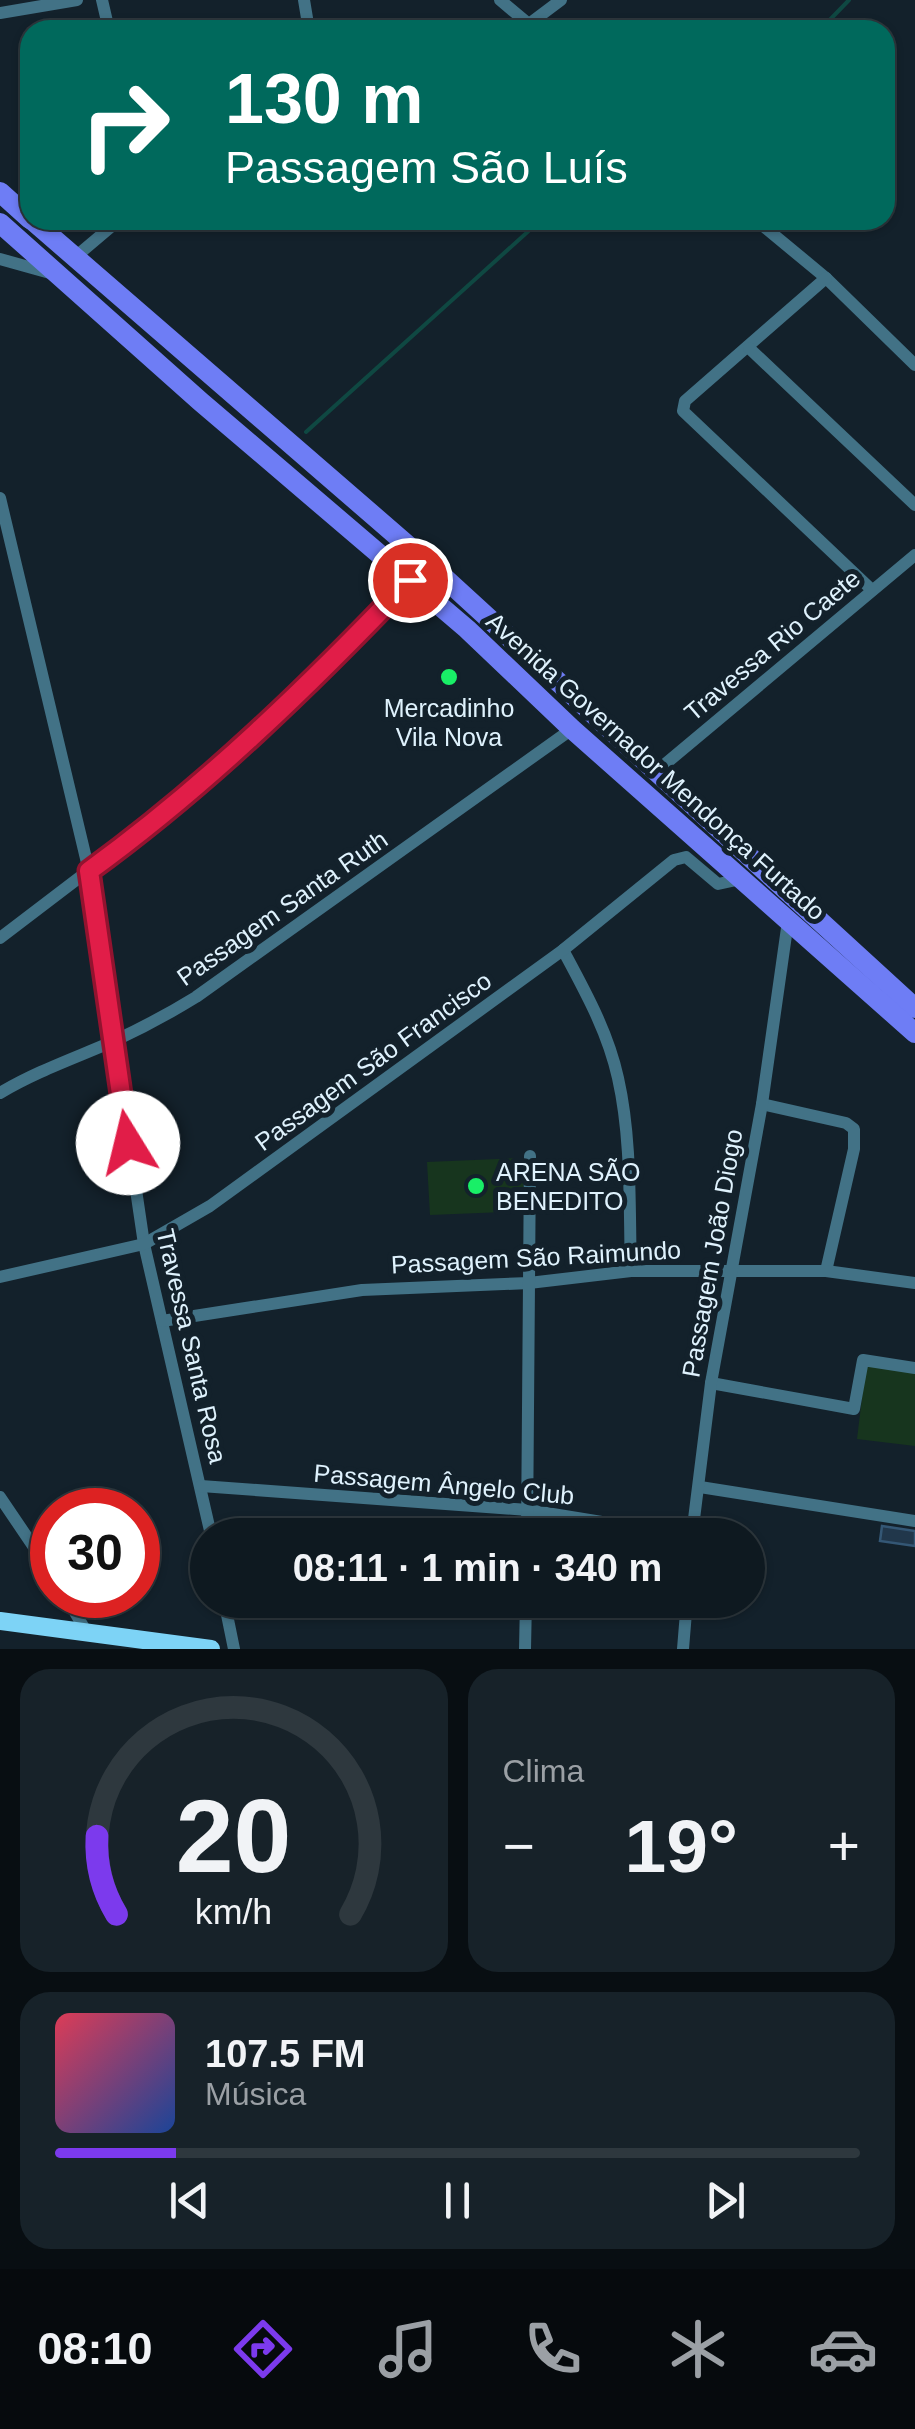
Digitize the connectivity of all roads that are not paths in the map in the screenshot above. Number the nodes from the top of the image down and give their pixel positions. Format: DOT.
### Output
graph roads {
  1 [pos="77,0"];
  2 [pos="500,0"];
  3 [pos="561,0"];
  4 [pos="0,13"];
  5 [pos="524,20"];
  6 [pos="540,20"];
  7 [pos="0,192"];
  8 [pos="20,209"];
  9 [pos="0,223"];
  10 [pos="43,230"];
  11 [pos="106,230"];
  12 [pos="768,230"];
  13 [pos="74,258"];
  14 [pos="0,259"];
  15 [pos="58,274"];
  16 [pos="826,278"];
  17 [pos="749,348"];
  18 [pos="915,365"];
  19 [pos="0,498"];
  20 [pos="915,505"];
  21 [pos="915,554"];
  22 [pos="410,580"];
  23 [pos="872,590"];
  24 [pos="572,729"];
  25 [pos="658,770"];
  26 [pos="89,871"];
  27 [pos="741,878"];
  28 [pos="788,920"];
  29 [pos="0,938"];
  30 [pos="562,950"];
  31 [pos="915,1008"];
  32 [pos="915,1032"];
  33 [pos="113,1042"];
  34 [pos="0,1093"];
  35 [pos="762,1104"];
  36 [pos="530,1156"];
  37 [pos="144,1244"];
  38 [pos="631,1270"];
  39 [pos="826,1271"];
  40 [pos="732,1272"];
  41 [pos="0,1277"];
  42 [pos="528,1283"];
  43 [pos="915,1283"];
  44 [pos="162,1321"];
  45 [pos="915,1368"];
  46 [pos="711,1383"];
  47 [pos="202,1486"];
  48 [pos="700,1487"];
  49 [pos="0,1497"];
  50 [pos="528,1510"];
  51 [pos="208,1518"];
  52 [pos="528,1518"];
  53 [pos="577,1518"];
  54 [pos="695,1518"];
  55 [pos="915,1522"];
  56 [pos="30,1541"];
  57 [pos="78,1618"];
  58 [pos="228,1618"];
  59 [pos="525,1618"];
  60 [pos="686,1618"];
  61 [pos="0,1620"];
  62 [pos="87,1633"];
  63 [pos="106,1642"];
  64 [pos="211,1649"];
  65 [pos="234,1649"];
  66 [pos="524,1649"];
  67 [pos="683,1649"];
  1 -- 4 [label="street"];
  2 -- 5 [label="street"];
  3 -- 6 [label="street"];
  7 -- 8 [label="main road, Avenida Governador Mendonça Furtado"];
  9 -- 15 [label="main road, Avenida Governador Mendonça Furtado"];
  10 -- 13 [label="main road, Avenida Governador Mendonça Furtado"];
  11 -- 13 [label="street"];
  12 -- 16 [label="street"];
  13 -- 25 [label="main road, Avenida Governador Mendonça Furtado"];
  14 -- 15 [label="street"];
  15 -- 22 [label="main road, Avenida Governador Mendonça Furtado"];
  16 -- 17 [label="street"];
  16 -- 18 [label="street"];
  17 -- 20 [label="street"];
  17 -- 23 [label="street"];
  19 -- 26 [label="street, Travessa Santa Rosa"];
  21 -- 23 [label="street, Travessa Rio Caete"];
  22 -- 24 [label="main road, Avenida Governador Mendonça Furtado"];
  22 -- 26 [label="street"];
  23 -- 25 [label="street, Travessa Rio Caete"];
  24 -- 27 [label="main road, Avenida Governador Mendonça Furtado"];
  24 -- 33 [label="street, Passagem Santa Ruth"];
  25 -- 31 [label="main road, Avenida Governador Mendonça Furtado"];
  26 -- 29 [label="street"];
  26 -- 33 [label="street, Travessa Santa Rosa"];
  27 -- 28 [label="main road, Avenida Governador Mendonça Furtado"];
  27 -- 30 [label="street, Passagem São Francisco"];
  28 -- 32 [label="main road, Avenida Governador Mendonça Furtado"];
  28 -- 35 [label="street, Passagem João Diogo"];
  30 -- 37 [label="street, Passagem São Francisco"];
  30 -- 38 [label="street"];
  33 -- 34 [label="street, Passagem Santa Ruth"];
  33 -- 37 [label="street, Travessa Santa Rosa"];
  35 -- 39 [label="street"];
  35 -- 40 [label="street, Passagem João Diogo"];
  36 -- 42 [label="street"];
  37 -- 41 [label="street, Passagem São Francisco"];
  37 -- 44 [label="street, Travessa Santa Rosa"];
  38 -- 40 [label="street, Passagem São Raimundo"];
  38 -- 42 [label="street, Passagem São Raimundo"];
  39 -- 40 [label="street, Passagem São Raimundo"];
  39 -- 43 [label="street, Passagem São Raimundo"];
  40 -- 46 [label="street, Passagem João Diogo"];
  42 -- 44 [label="street, Passagem São Raimundo"];
  42 -- 50 [label="street"];
  44 -- 47 [label="street, Travessa Santa Rosa"];
  45 -- 46 [label="street"];
  46 -- 48 [label="street, Passagem João Diogo"];
  47 -- 50 [label="street, Passagem Ângelo Club"];
  47 -- 51 [label="street, Travessa Santa Rosa"];
  48 -- 54 [label="street, Passagem João Diogo"];
  48 -- 55 [label="street"];
  49 -- 56 [label="street"];
  50 -- 52 [label="street"];
  50 -- 53 [label="street, Passagem Ângelo Club"];
  57 -- 62 [label="street"];
  58 -- 65 [label="street"];
  59 -- 66 [label="street"];
  60 -- 67 [label="street"];
  61 -- 62 [label="street"];
  62 -- 63 [label="street"];
  63 -- 64 [label="street"];
}
